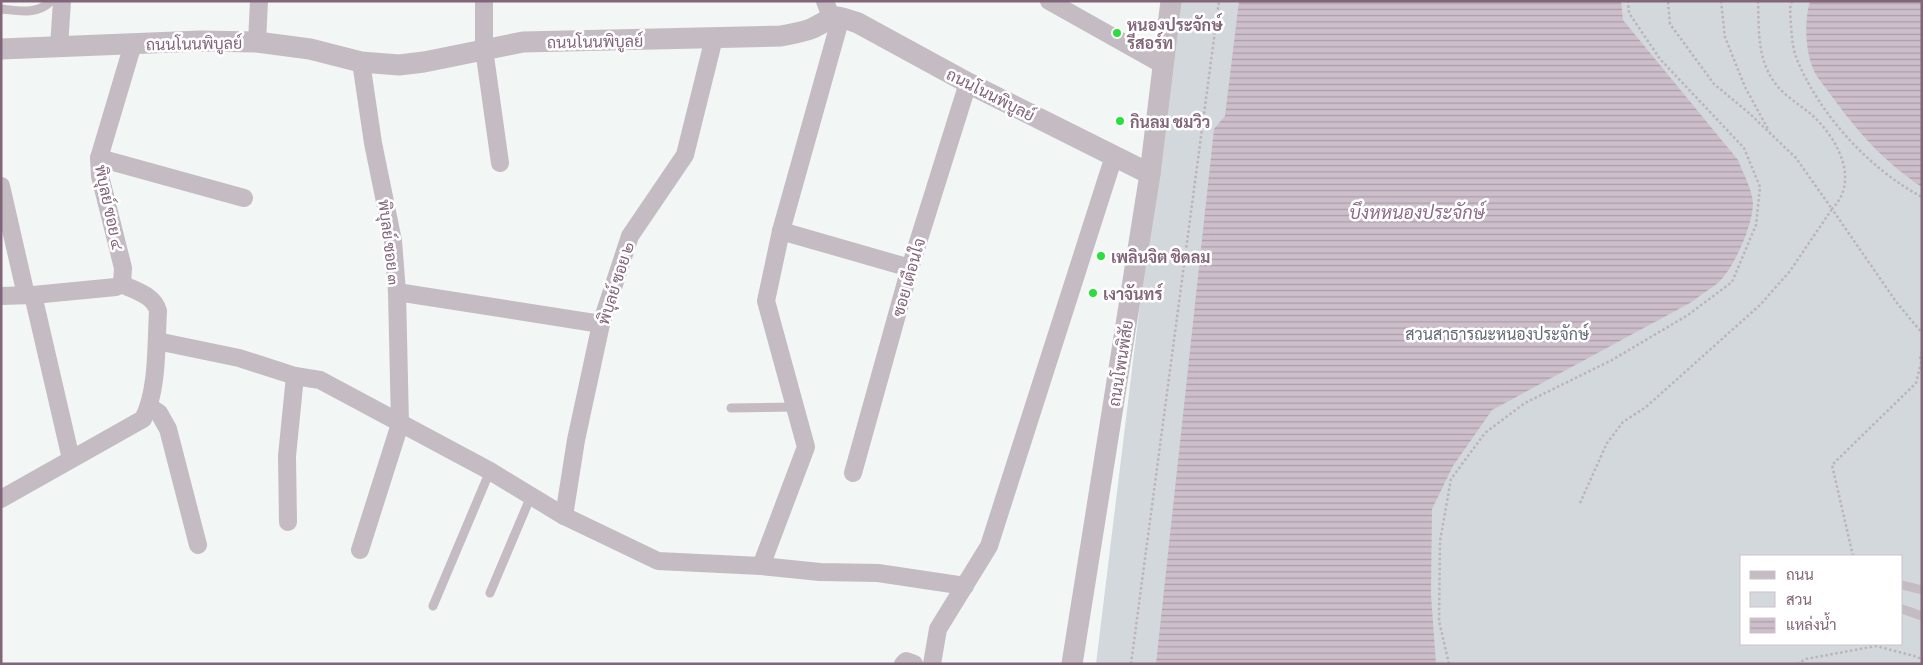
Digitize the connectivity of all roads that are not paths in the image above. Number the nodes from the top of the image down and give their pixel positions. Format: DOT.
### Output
graph roads {
  1 [pos="51,1"];
  2 [pos="62,1"];
  3 [pos="259,1"];
  4 [pos="484,1"];
  5 [pos="1048,1"];
  6 [pos="1171,1"];
  7 [pos="1,9"];
  8 [pos="832,12"];
  9 [pos="714,38"];
  10 [pos="257,42"];
  11 [pos="133,44"];
  12 [pos="59,47"];
  13 [pos="1,49"];
  14 [pos="484,49"];
  15 [pos="361,62"];
  16 [pos="1163,65"];
  17 [pos="968,83"];
  18 [pos="1114,156"];
  19 [pos="99,158"];
  20 [pos="500,163"];
  21 [pos="1150,174"];
  22 [pos="1,186"];
  23 [pos="244,198"];
  24 [pos="781,231"];
  25 [pos="910,268"];
  26 [pos="122,284"];
  27 [pos="397,292"];
  28 [pos="30,295"];
  29 [pos="1,296"];
  30 [pos="601,324"];
  31 [pos="156,341"];
  32 [pos="295,376"];
  33 [pos="797,406"];
  34 [pos="150,407"];
  35 [pos="731,408"];
  36 [pos="400,424"];
  37 [pos="71,459"];
  38 [pos="490,471"];
  39 [pos="853,472"];
  40 [pos="531,496"];
  41 [pos="1,499"];
  42 [pos="564,516"];
  43 [pos="288,522"];
  44 [pos="198,545"];
  45 [pos="360,550"];
  46 [pos="761,566"];
  47 [pos="1903,585"];
  48 [pos="965,586"];
  49 [pos="1922,590"];
  50 [pos="490,593"];
  51 [pos="434,606"];
  52 [pos="1903,609"];
  53 [pos="1922,616"];
  54 [pos="903,664"];
  55 [pos="914,664"];
  56 [pos="932,664"];
  57 [pos="1072,664"];
  1 -- 7 [label="lane"];
  2 -- 12 [label="street"];
  3 -- 10 [label="street"];
  4 -- 14 [label="street"];
  5 -- 16 [label="street"];
  6 -- 16 [label="street, ถนนโพนพิสัย"];
  8 -- 9 [label="street, ถนนโนนพิบูลย์"];
  8 -- 17 [label="street, ถนนโนนพิบูลย์"];
  8 -- 24 [label="street"];
  9 -- 14 [label="street, ถนนโนนพิบูลย์"];
  9 -- 30 [label="street, พิบุลย์ ซอย ๒"];
  10 -- 11 [label="street, ถนนโนนพิบูลย์"];
  10 -- 15 [label="street, ถนนโนนพิบูลย์"];
  11 -- 12 [label="street, ถนนโนนพิบูลย์"];
  11 -- 19 [label="street, พิบุลย์ ซอย ๔"];
  12 -- 13 [label="street, ถนนโนนพิบูลย์"];
  14 -- 15 [label="street, ถนนโนนพิบูลย์"];
  14 -- 20 [label="street"];
  15 -- 27 [label="street, พิบุลย์ ซอย ๓"];
  16 -- 21 [label="street, ถนนโพนพิสัย"];
  17 -- 18 [label="street, ถนนโนนพิบูลย์"];
  17 -- 25 [label="street, ซอย เตือนใจ"];
  18 -- 21 [label="street, ถนนโนนพิบูลย์"];
  18 -- 48 [label="street"];
  19 -- 23 [label="street"];
  19 -- 26 [label="street, พิบุลย์ ซอย ๔"];
  21 -- 57 [label="street, ถนนโพนพิสัย"];
  22 -- 28 [label="street"];
  24 -- 25 [label="street"];
  24 -- 33 [label="street"];
  25 -- 39 [label="street, ซอย เตือนใจ"];
  26 -- 28 [label="street"];
  26 -- 31 [label="street"];
  27 -- 30 [label="street"];
  27 -- 36 [label="street, พิบุลย์ ซอย ๓"];
  28 -- 29 [label="street"];
  28 -- 37 [label="street"];
  30 -- 42 [label="street, พิบุลย์ ซอย ๒"];
  31 -- 32 [label="street"];
  31 -- 34 [label="street"];
  32 -- 36 [label="street"];
  32 -- 43 [label="street"];
  33 -- 35 [label="lane"];
  33 -- 46 [label="street"];
  34 -- 37 [label="street"];
  34 -- 44 [label="street"];
  36 -- 38 [label="street"];
  36 -- 45 [label="street, พิบุลย์ ซอย ๓"];
  37 -- 41 [label="street"];
  38 -- 40 [label="street"];
  38 -- 51 [label="lane"];
  40 -- 42 [label="street"];
  40 -- 50 [label="lane"];
  42 -- 46 [label="street"];
  46 -- 48 [label="street"];
  47 -- 49 [label="lane"];
  48 -- 56 [label="street"];
  52 -- 53 [label="lane"];
  54 -- 55 [label="street"];
}
